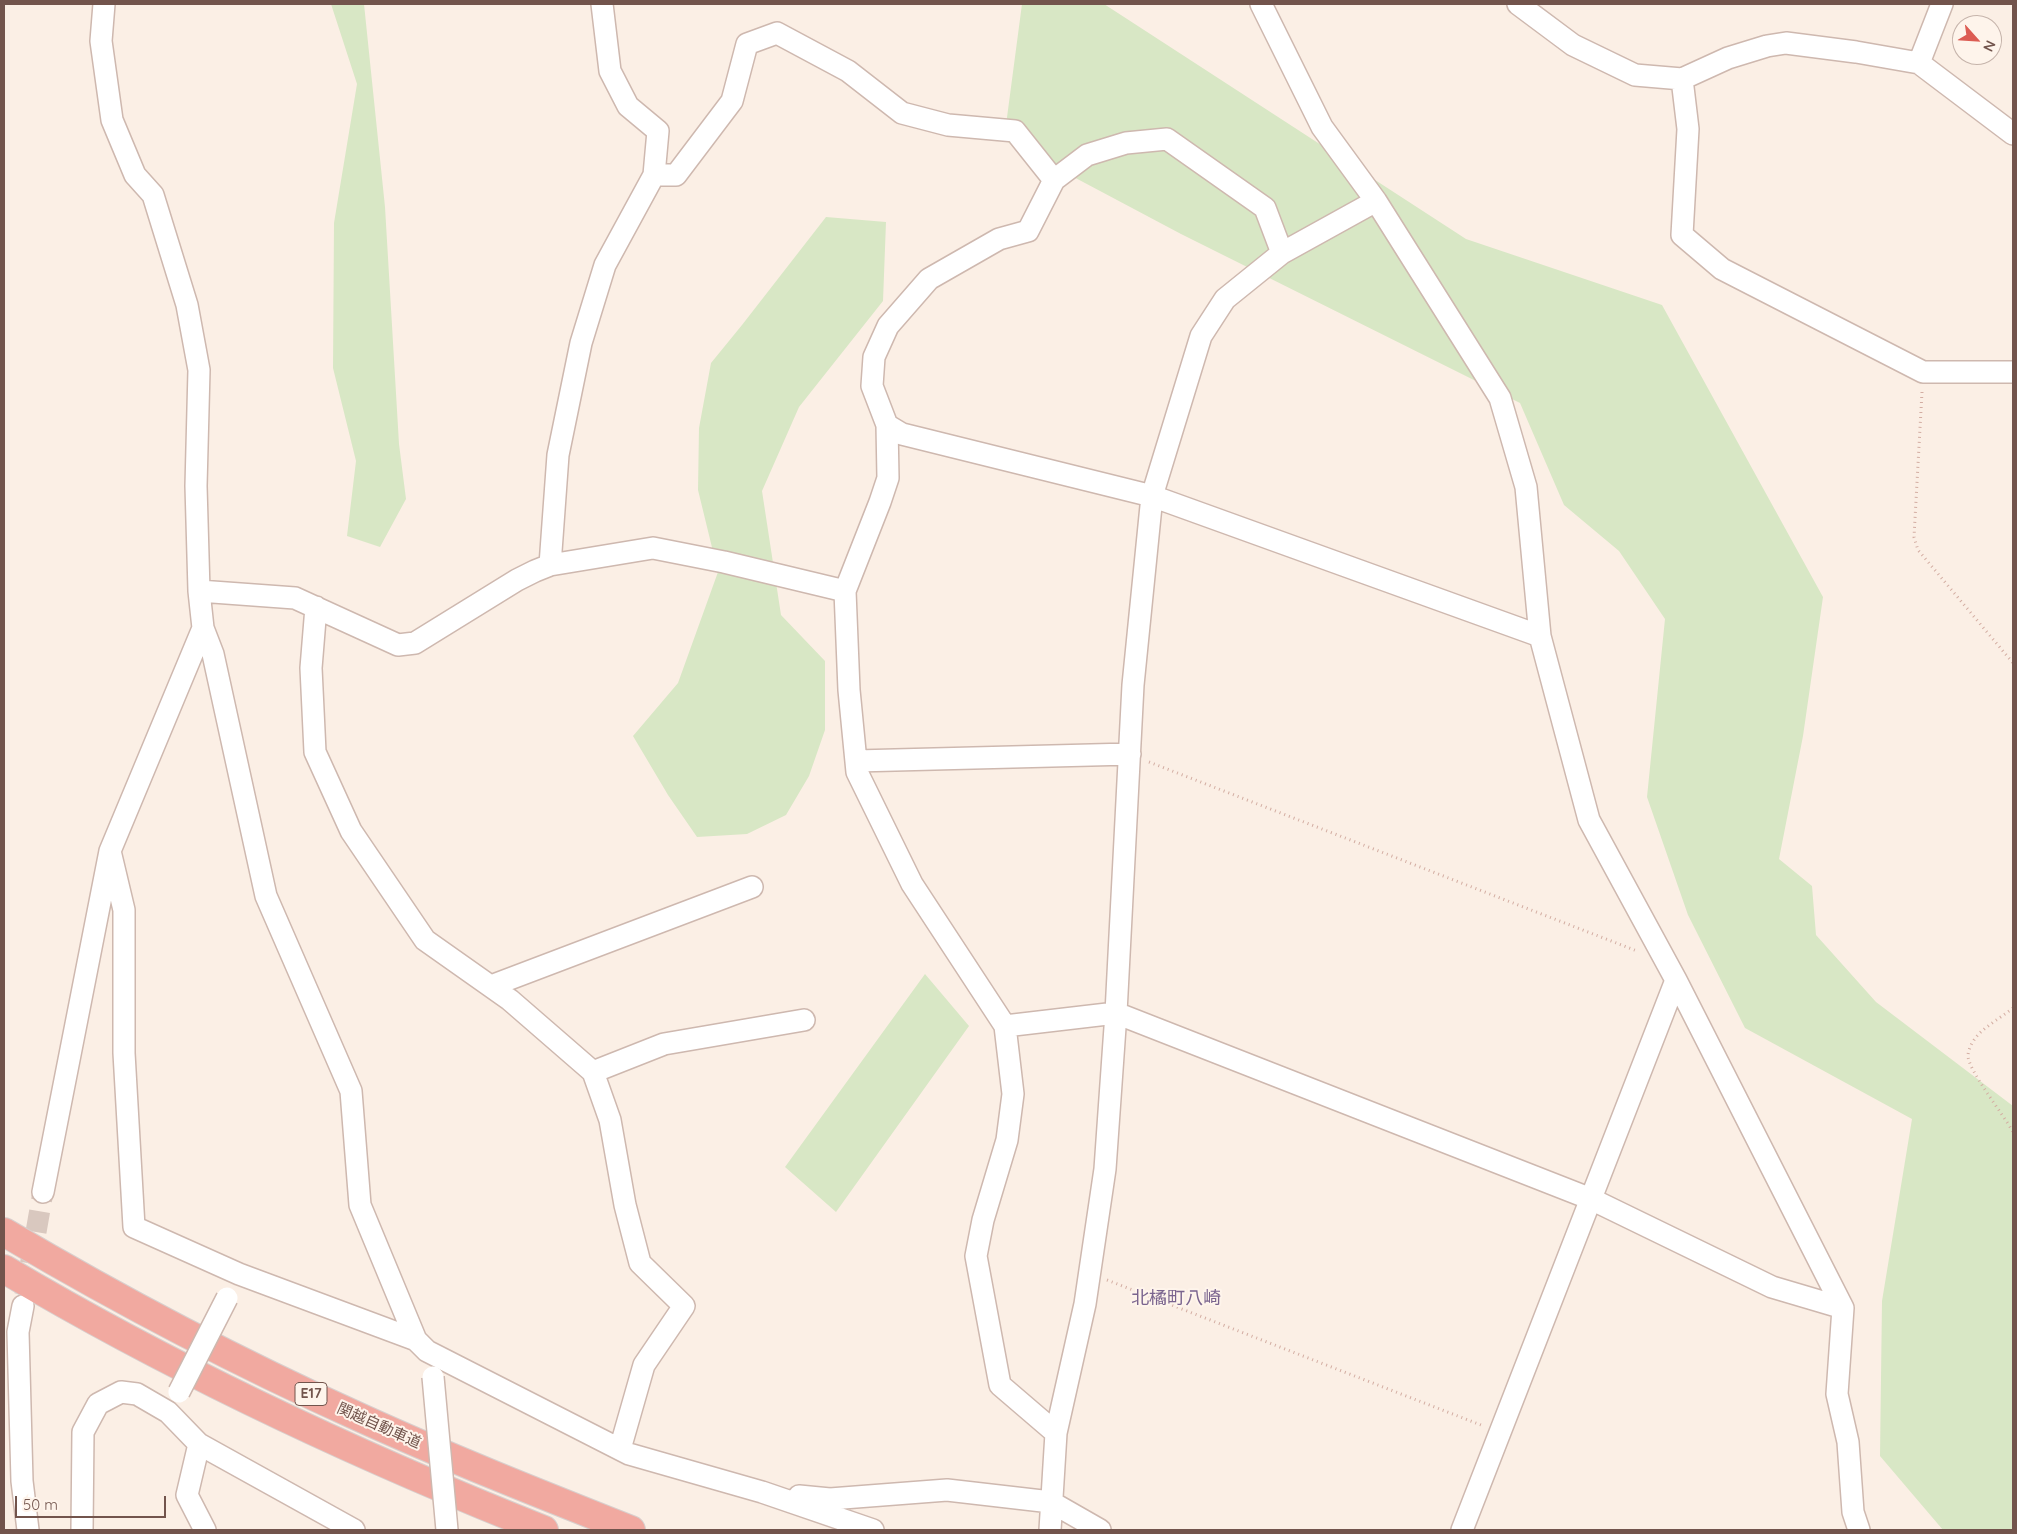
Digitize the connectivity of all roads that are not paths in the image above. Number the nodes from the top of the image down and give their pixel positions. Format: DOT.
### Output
graph roads {
  1 [pos="104,4"];
  2 [pos="602,4"];
  3 [pos="1261,4"];
  4 [pos="1518,4"];
  5 [pos="1942,4"];
  6 [pos="1919,63"];
  7 [pos="1682,79"];
  8 [pos="2013,134"];
  9 [pos="654,175"];
  10 [pos="1054,180"];
  11 [pos="1376,200"];
  12 [pos="1282,252"];
  13 [pos="2013,372"];
  14 [pos="887,425"];
  15 [pos="1152,496"];
  16 [pos="550,566"];
  17 [pos="199,591"];
  18 [pos="845,591"];
  19 [pos="316,607"];
  20 [pos="204,628"];
  21 [pos="1540,636"];
  22 [pos="1130,754"];
  23 [pos="856,761"];
  24 [pos="110,851"];
  25 [pos="752,887"];
  26 [pos="1671,971"];
  27 [pos="491,986"];
  28 [pos="1116,1013"];
  29 [pos="804,1020"];
  30 [pos="1006,1026"];
  31 [pos="593,1072"];
  32 [pos="43,1192"];
  33 [pos="1592,1199"];
  34 [pos="4,1232"];
  35 [pos="4,1269"];
  36 [pos="239,1274"];
  37 [pos="23,1306"];
  38 [pos="1843,1308"];
  39 [pos="11,1327"];
  40 [pos="421,1345"];
  41 [pos="168,1412"];
  42 [pos="1056,1433"];
  43 [pos="199,1444"];
  44 [pos="620,1449"];
  45 [pos="762,1492"];
  46 [pos="1051,1502"];
  47 [pos="28,1530"];
  48 [pos="82,1530"];
  49 [pos="205,1530"];
  50 [pos="354,1530"];
  51 [pos="447,1530"];
  52 [pos="544,1530"];
  53 [pos="631,1530"];
  54 [pos="873,1530"];
  55 [pos="1050,1530"];
  56 [pos="1100,1530"];
  57 [pos="1462,1530"];
  58 [pos="1859,1530"];
  1 -- 17 [label="street"];
  2 -- 9 [label="street"];
  3 -- 11 [label="street"];
  4 -- 7 [label="street"];
  5 -- 6 [label="street"];
  6 -- 7 [label="street"];
  6 -- 8 [label="street"];
  7 -- 13 [label="street"];
  9 -- 10 [label="street"];
  9 -- 16 [label="street"];
  10 -- 12 [label="street"];
  10 -- 14 [label="street"];
  11 -- 12 [label="street"];
  11 -- 21 [label="street"];
  12 -- 15 [label="street"];
  14 -- 15 [label="street"];
  14 -- 18 [label="street"];
  15 -- 21 [label="street"];
  15 -- 22 [label="street"];
  16 -- 18 [label="street"];
  16 -- 19 [label="street"];
  17 -- 19 [label="street"];
  17 -- 20 [label="street"];
  18 -- 23 [label="street"];
  19 -- 27 [label="street"];
  20 -- 24 [label="street"];
  20 -- 40 [label="street"];
  21 -- 26 [label="street"];
  22 -- 23 [label="street"];
  22 -- 28 [label="street"];
  23 -- 30 [label="street"];
  24 -- 32 [label="street"];
  24 -- 36 [label="street"];
  25 -- 27 [label="street"];
  26 -- 33 [label="street"];
  26 -- 38 [label="street"];
  27 -- 31 [label="street"];
  28 -- 30 [label="street"];
  28 -- 33 [label="street"];
  28 -- 42 [label="street"];
  29 -- 31 [label="street"];
  30 -- 42 [label="street"];
  31 -- 44 [label="street"];
  33 -- 38 [label="street"];
  33 -- 57 [label="street"];
  34 -- 53 [label="highway, 関越自動車道 / E17"];
  35 -- 52 [label="highway, 関越自動車道 / E17"];
  36 -- 40 [label="street"];
  36 -- 41 [label="street, bridge"];
  37 -- 39 [label="street"];
  38 -- 58 [label="street"];
  39 -- 47 [label="street"];
  40 -- 44 [label="street"];
  40 -- 51 [label="street, bridge"];
  41 -- 43 [label="street"];
  41 -- 48 [label="street"];
  42 -- 46 [label="street"];
  43 -- 49 [label="street"];
  43 -- 50 [label="street"];
  44 -- 45 [label="street"];
  45 -- 46 [label="street"];
  45 -- 54 [label="street"];
  46 -- 55 [label="street"];
  46 -- 56 [label="street"];
}
